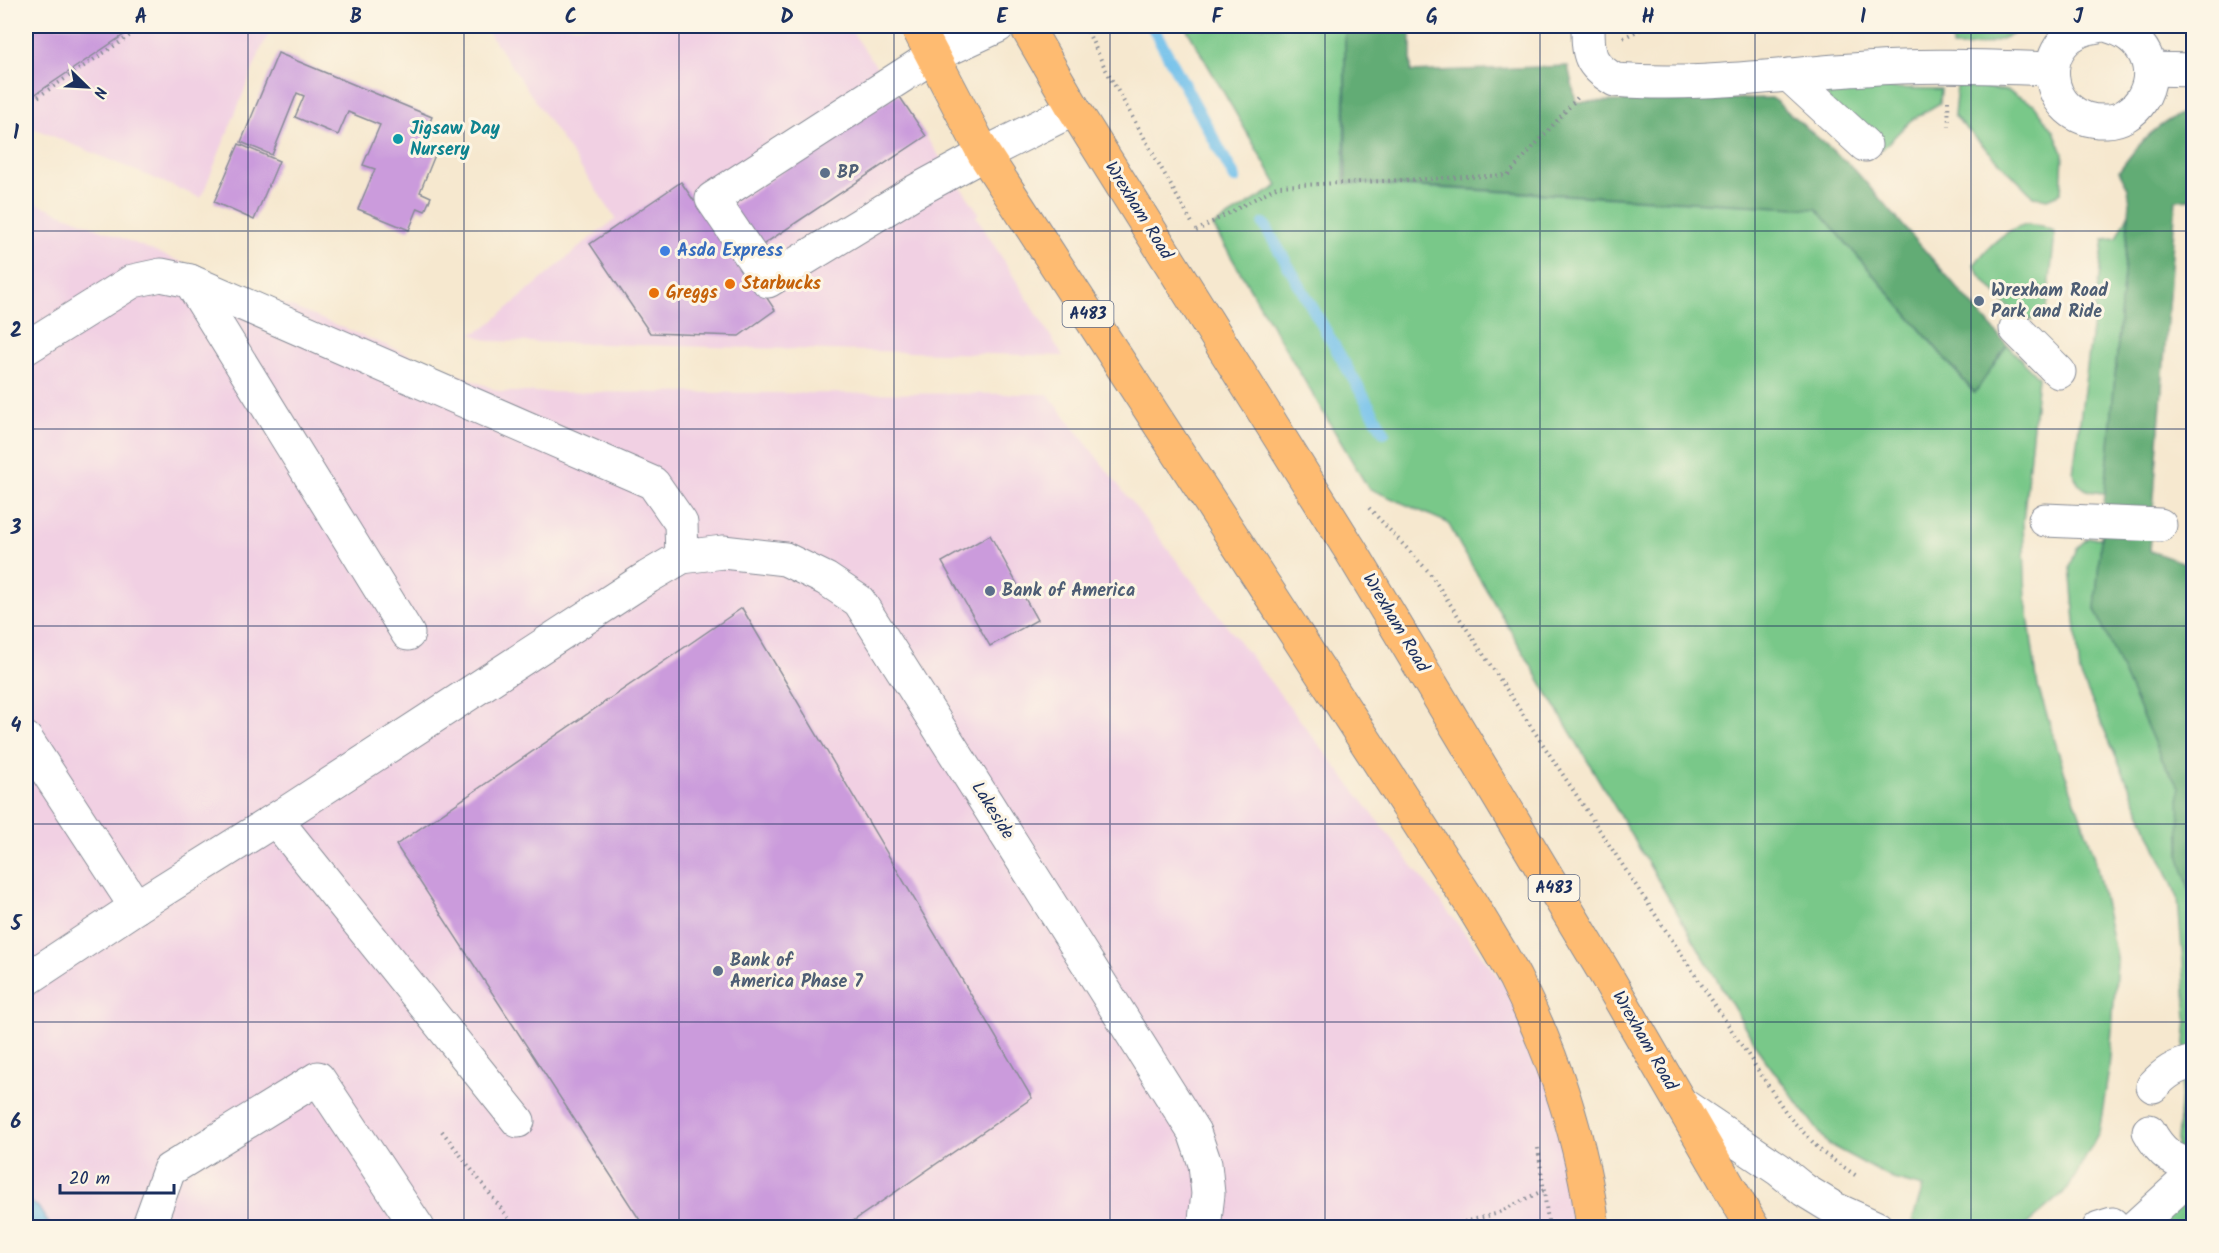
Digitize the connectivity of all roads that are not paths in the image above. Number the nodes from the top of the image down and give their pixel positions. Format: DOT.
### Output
graph roads {
  1 [pos="917,26"];
  2 [pos="998,26"];
  3 [pos="1026,26"];
  4 [pos="1588,26"];
  5 [pos="2098,26"];
  6 [pos="2109,26"];
  7 [pos="933,56"];
  8 [pos="2052,69"];
  9 [pos="2150,69"];
  10 [pos="2193,70"];
  11 [pos="1789,75"];
  12 [pos="1074,109"];
  13 [pos="1865,145"];
  14 [pos="984,154"];
  15 [pos="190,281"];
  16 [pos="2016,329"];
  17 [pos="26,348"];
  18 [pos="2059,372"];
  19 [pos="2045,520"];
  20 [pos="2160,525"];
  21 [pos="682,557"];
  22 [pos="408,633"];
  23 [pos="26,740"];
  24 [pos="276,820"];
  25 [pos="136,907"];
  26 [pos="26,980"];
  27 [pos="2193,1062"];
  28 [pos="2153,1086"];
  29 [pos="1680,1103"];
  30 [pos="518,1121"];
  31 [pos="2149,1131"];
  32 [pos="2193,1164"];
  33 [pos="2193,1177"];
  34 [pos="2115,1226"];
  35 [pos="148,1227"];
  36 [pos="418,1227"];
  37 [pos="1204,1227"];
  38 [pos="1593,1227"];
  39 [pos="1753,1227"];
  40 [pos="1877,1227"];
  1 -- 7 [label="highway, A483"];
  2 -- 7 [label="street"];
  3 -- 12 [label="highway, Wrexham Road / A483"];
  4 -- 11 [label="street"];
  5 -- 8 [label="street"];
  6 -- 9 [label="street"];
  7 -- 14 [label="highway, A483"];
  7 -- 14 [label="street"];
  8 -- 9 [label="street"];
  8 -- 11 [label="street"];
  9 -- 10 [label="street"];
  11 -- 13 [label="street"];
  12 -- 14 [label="street"];
  12 -- 29 [label="highway, Wrexham Road / A483"];
  14 -- 38 [label="highway, A483"];
  15 -- 17 [label="street"];
  15 -- 21 [label="street"];
  15 -- 22 [label="street"];
  16 -- 18 [label="street"];
  19 -- 20 [label="street"];
  21 -- 24 [label="street, Lakeside"];
  21 -- 37 [label="street, Lakeside"];
  23 -- 25 [label="street"];
  24 -- 25 [label="street, Lakeside"];
  24 -- 30 [label="street"];
  25 -- 26 [label="street, Lakeside"];
  27 -- 28 [label="street"];
  29 -- 39 [label="highway, Wrexham Road / A483"];
  29 -- 40 [label="street"];
  31 -- 32 [label="street"];
  33 -- 34 [label="street"];
  35 -- 36 [label="street"];
}
